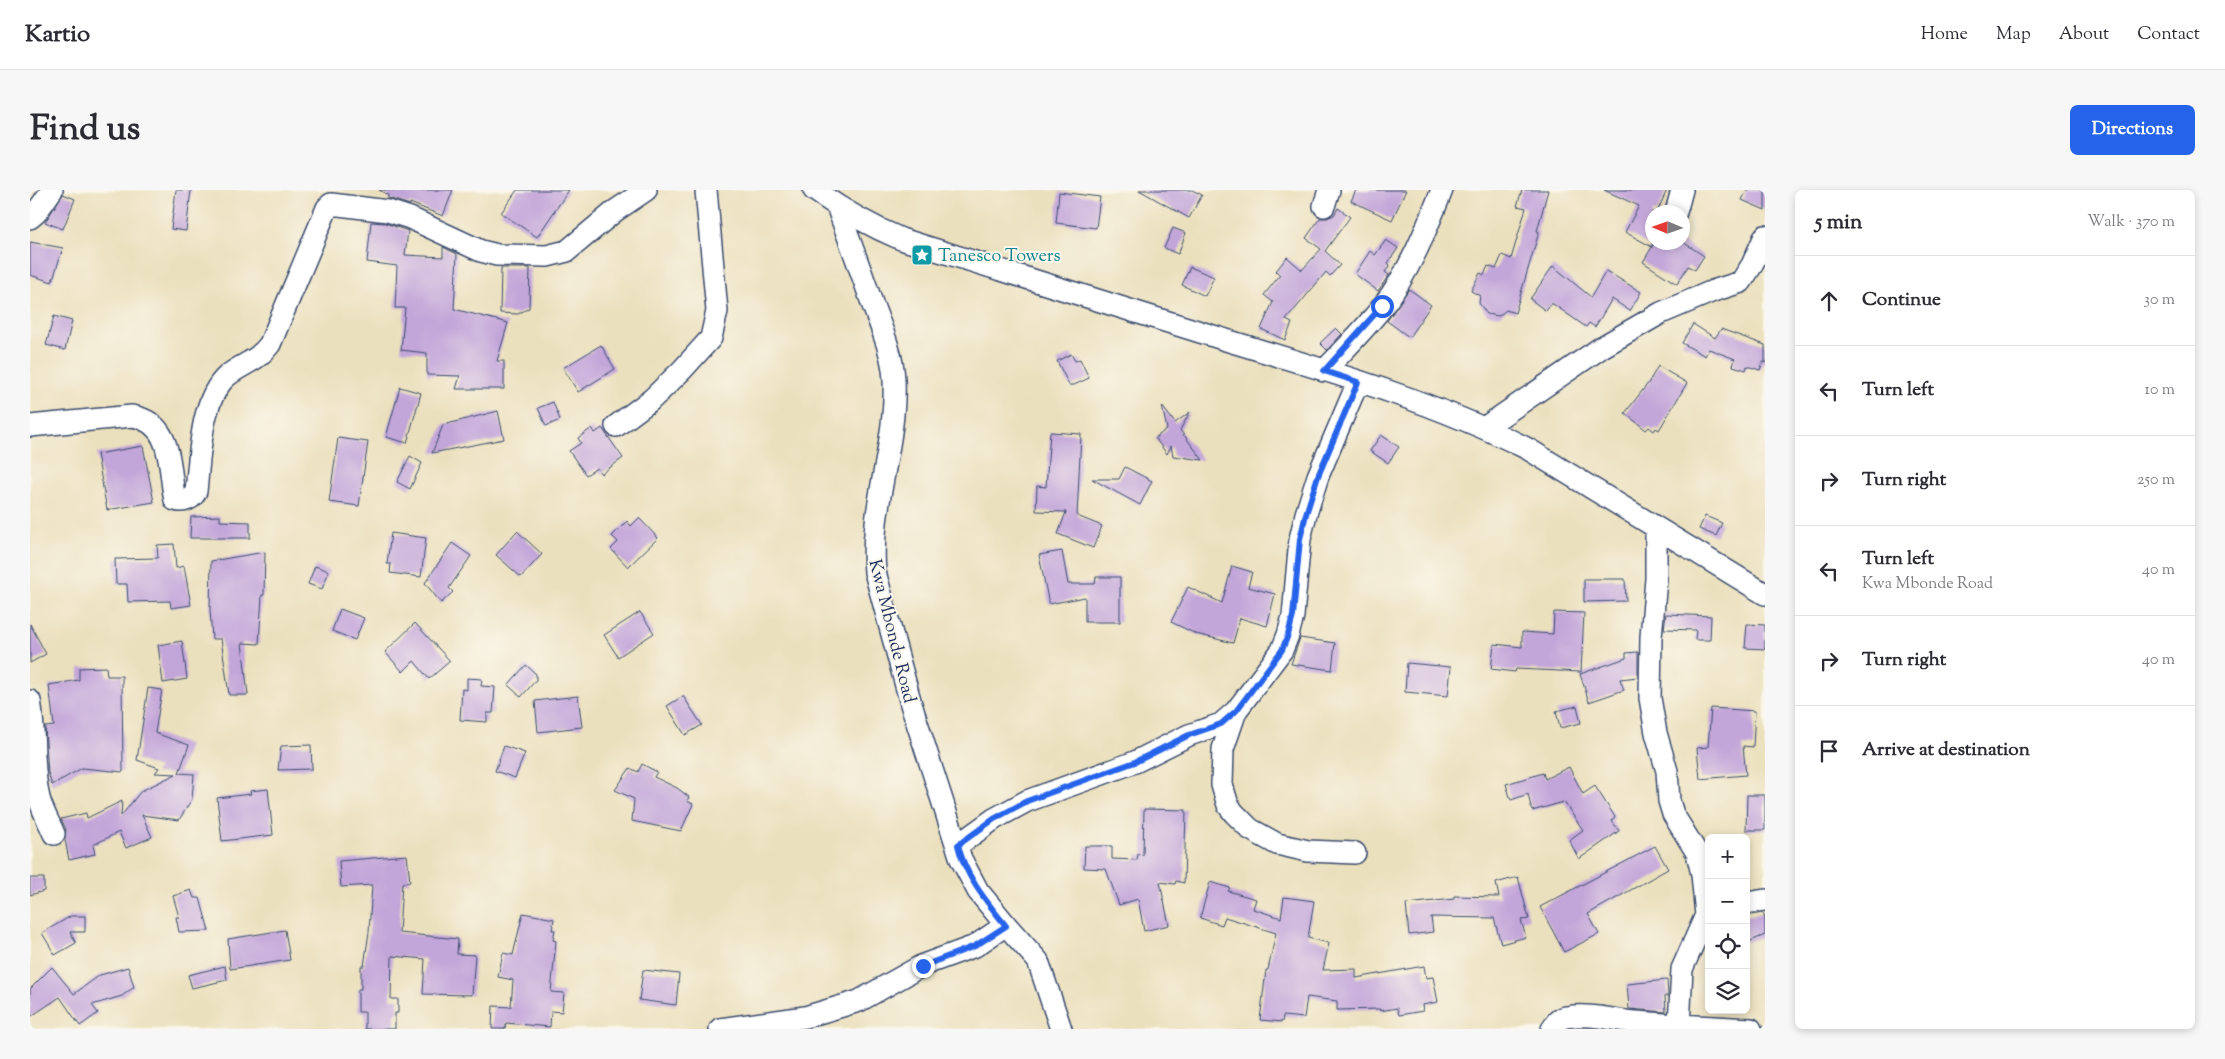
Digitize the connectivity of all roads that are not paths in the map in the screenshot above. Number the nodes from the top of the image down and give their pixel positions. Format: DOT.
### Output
graph roads {
  1 [pos="52,190"];
  2 [pos="321,190"];
  3 [pos="646,190"];
  4 [pos="706,190"];
  5 [pos="814,190"];
  6 [pos="1442,190"];
  7 [pos="1682,190"];
  8 [pos="1678,205"];
  9 [pos="837,206"];
  10 [pos="30,218"];
  11 [pos="323,218"];
  12 [pos="1765,236"];
  13 [pos="1324,371"];
  14 [pos="1358,382"];
  15 [pos="30,426"];
  16 [pos="616,426"];
  17 [pos="1484,428"];
  18 [pos="1656,528"];
  19 [pos="1765,594"];
  20 [pos="30,701"];
  21 [pos="1236,711"];
  22 [pos="54,834"];
  23 [pos="958,845"];
  24 [pos="1355,853"];
  25 [pos="1705,894"];
  26 [pos="1765,900"];
  27 [pos="1750,902"];
  28 [pos="1705,920"];
  29 [pos="1006,926"];
  30 [pos="1679,1025"];
  31 [pos="720,1029"];
  32 [pos="1061,1029"];
  33 [pos="1552,1029"];
  34 [pos="1750,1029"];
  1 -- 10 [label="street"];
  2 -- 11 [label="street"];
  3 -- 11 [label="street"];
  4 -- 16 [label="street"];
  5 -- 9 [label="street"];
  6 -- 13 [label="street"];
  7 -- 8 [label="street"];
  9 -- 13 [label="street"];
  9 -- 23 [label="street, Kwa Mbonde Road"];
  11 -- 15 [label="street"];
  12 -- 17 [label="street"];
  13 -- 14 [label="street"];
  14 -- 17 [label="street"];
  14 -- 21 [label="street"];
  17 -- 18 [label="street"];
  18 -- 19 [label="street"];
  18 -- 25 [label="street"];
  20 -- 22 [label="street"];
  21 -- 23 [label="street"];
  21 -- 24 [label="street"];
  23 -- 29 [label="street, Kwa Mbonde Road"];
  26 -- 27 [label="street"];
  28 -- 30 [label="street"];
  29 -- 31 [label="street"];
  29 -- 32 [label="street, Kwa Mbonde Road"];
  30 -- 33 [label="street"];
  30 -- 34 [label="street"];
}
